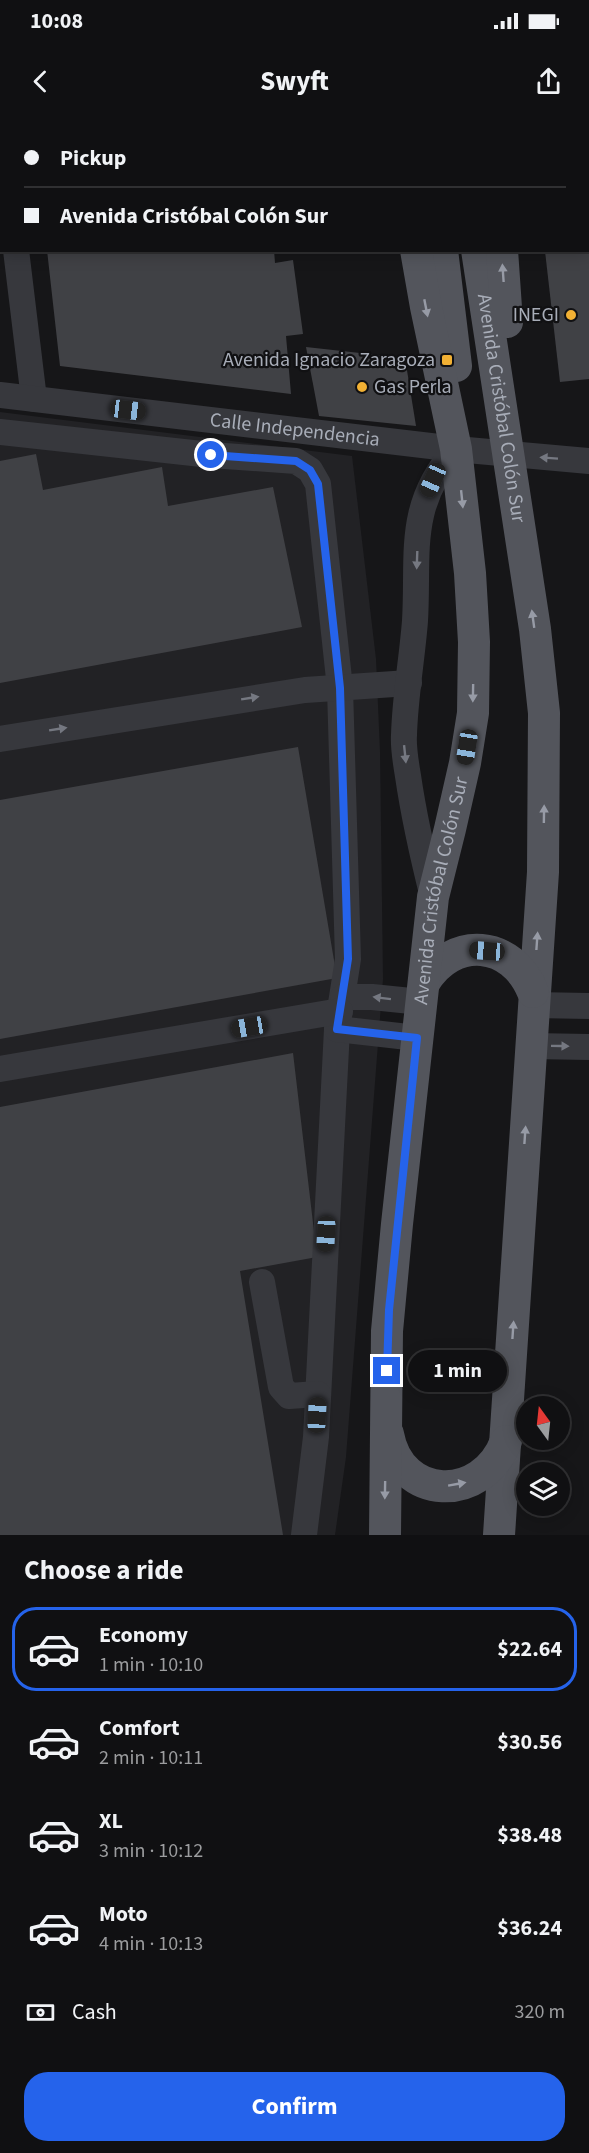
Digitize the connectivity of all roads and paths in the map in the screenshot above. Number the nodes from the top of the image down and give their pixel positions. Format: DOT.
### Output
graph roads {
  1 [pos="16,252"];
  2 [pos="416,252"];
  3 [pos="442,252"];
  4 [pos="477,252"];
  5 [pos="502,252"];
  6 [pos="0,395"];
  7 [pos="34,399"];
  8 [pos="503,415"];
  9 [pos="0,432"];
  10 [pos="454,435"];
  11 [pos="510,455"];
  12 [pos="589,461"];
  13 [pos="409,683"];
  14 [pos="340,688"];
  15 [pos="0,739"];
  16 [pos="433,897"];
  17 [pos="422,993"];
  18 [pos="533,999"];
  19 [pos="589,1006"];
  20 [pos="340,1012"];
  21 [pos="417,1038"];
  22 [pos="531,1046"];
  23 [pos="589,1047"];
  24 [pos="0,1069"];
  25 [pos="262,1282"];
  26 [pos="318,1394"];
  27 [pos="387,1430"];
  28 [pos="506,1440"];
  29 [pos="304,1535"];
  30 [pos="385,1535"];
  31 [pos="499,1535"];
  1 -- 7 [label="street"];
  2 -- 10 [label="main road, Avenida Cristóbal Colón Sur, one-way"];
  3 -- 10 [label="main road"];
  4 -- 8 [label="main road, Avenida Cristóbal Colón Sur"];
  8 -- 5 [label="main road, one-way"];
  6 -- 7 [label="street, Calle Independencia"];
  7 -- 10 [label="street, Calle Independencia"];
  8 -- 11 [label="main road, Avenida Cristóbal Colón Sur"];
  9 -- 14 [label="street"];
  10 -- 11 [label="street, Calle Independencia"];
  10 -- 13 [label="street, one-way"];
  10 -- 16 [label="main road, Avenida Cristóbal Colón Sur, one-way"];
  12 -- 11 [label="street, Calle Independencia, one-way"];
  18 -- 11 [label="main road, Avenida Cristóbal Colón Sur, one-way"];
  13 -- 14 [label="street"];
  13 -- 16 [label="street, one-way"];
  15 -- 14 [label="street, one-way"];
  14 -- 20 [label="street"];
  16 -- 17 [label="main road, Avenida Cristóbal Colón Sur"];
  17 -- 18 [label="main road"];
  17 -- 20 [label="street, one-way"];
  17 -- 21 [label="main road, Avenida Cristóbal Colón Sur"];
  18 -- 19 [label="street"];
  18 -- 22 [label="main road, Avenida Cristóbal Colón Sur"];
  20 -- 21 [label="street"];
  20 -- 24 [label="street"];
  20 -- 26 [label="street"];
  21 -- 27 [label="main road, Avenida Cristóbal Colón Sur"];
  22 -- 23 [label="street, one-way"];
  28 -- 22 [label="main road, Avenida Cristóbal Colón Sur, one-way"];
  25 -- 26 [label="street"];
  26 -- 29 [label="street"];
  27 -- 28 [label="main road, one-way"];
  27 -- 30 [label="main road, Avenida Cristóbal Colón Sur, one-way"];
  28 -- 31 [label="main road, Avenida Cristóbal Colón Sur"];
}
